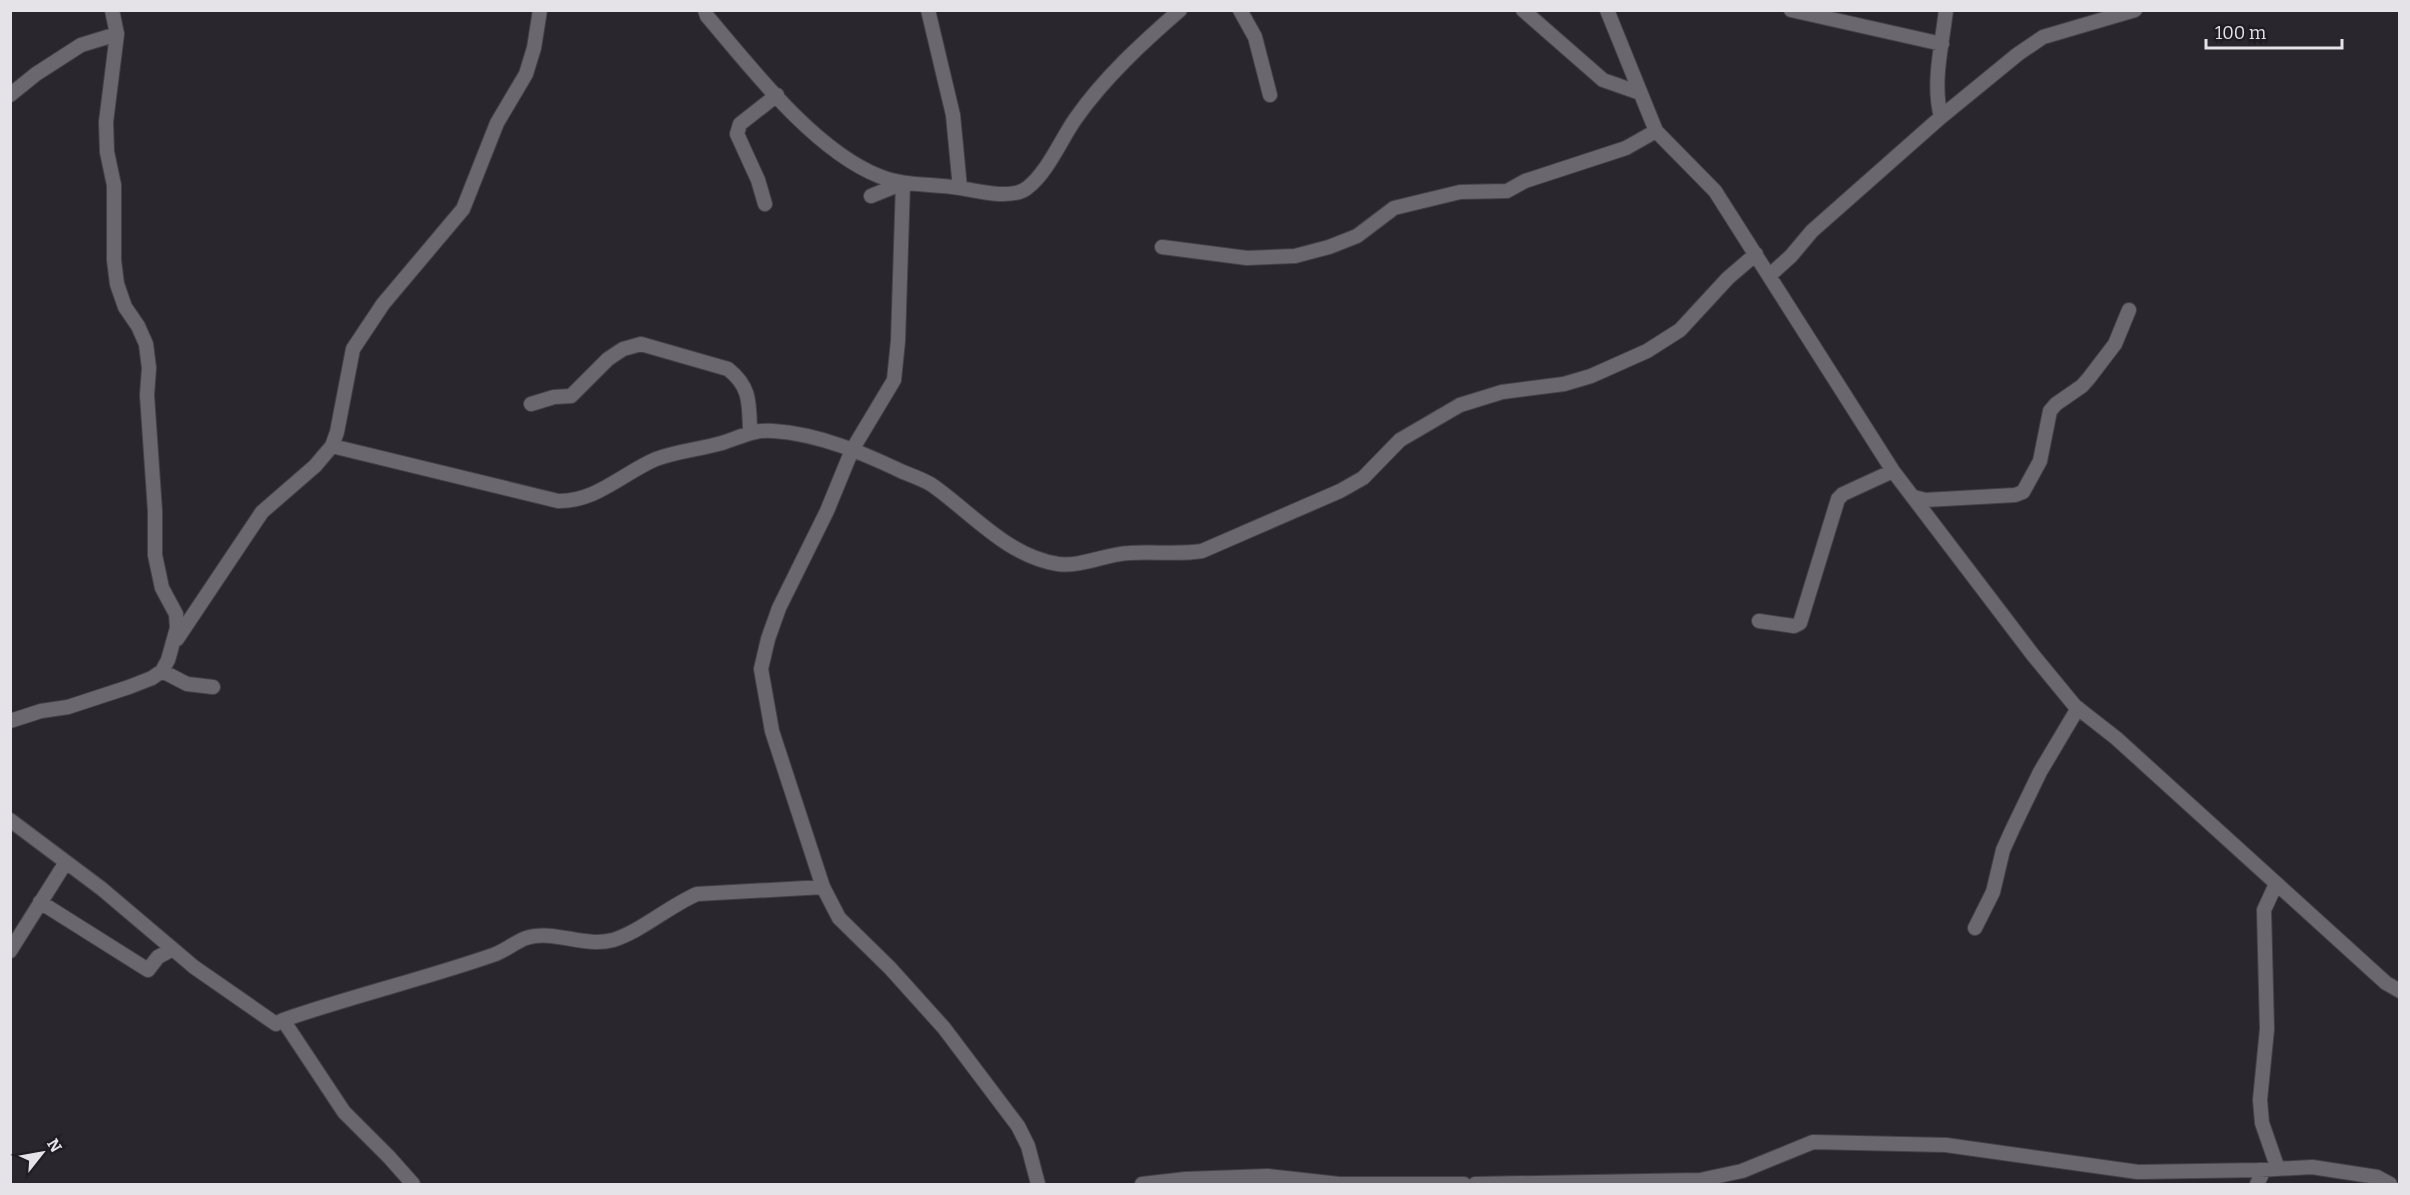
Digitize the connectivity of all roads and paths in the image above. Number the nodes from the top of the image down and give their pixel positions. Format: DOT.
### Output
graph roads {
  1 [pos="112,10"];
  2 [pos="540,10"];
  3 [pos="705,10"];
  4 [pos="928,10"];
  5 [pos="1180,10"];
  6 [pos="1240,10"];
  7 [pos="1523,10"];
  8 [pos="1607,10"];
  9 [pos="1791,10"];
  10 [pos="1946,10"];
  11 [pos="2135,10"];
  12 [pos="117,34"];
  13 [pos="1942,44"];
  14 [pos="1640,93"];
  15 [pos="1270,94"];
  16 [pos="10,95"];
  17 [pos="777,95"];
  18 [pos="1941,117"];
  19 [pos="1656,131"];
  20 [pos="903,183"];
  21 [pos="960,188"];
  22 [pos="871,196"];
  23 [pos="765,204"];
  24 [pos="1162,247"];
  25 [pos="1756,254"];
  26 [pos="1770,275"];
  27 [pos="2129,310"];
  28 [pos="531,404"];
  29 [pos="750,432"];
  30 [pos="332,446"];
  31 [pos="852,450"];
  32 [pos="1893,471"];
  33 [pos="1914,497"];
  34 [pos="1759,621"];
  35 [pos="171,649"];
  36 [pos="162,672"];
  37 [pos="213,687"];
  38 [pos="2078,708"];
  39 [pos="10,721"];
  40 [pos="10,820"];
  41 [pos="66,862"];
  42 [pos="2276,884"];
  43 [pos="823,887"];
  44 [pos="40,902"];
  45 [pos="1975,928"];
  46 [pos="171,950"];
  47 [pos="10,951"];
  48 [pos="2400,991"];
  49 [pos="283,1020"];
  50 [pos="2271,1169"];
  51 [pos="1725,1180"];
  52 [pos="413,1185"];
  53 [pos="1038,1185"];
  54 [pos="1142,1185"];
  55 [pos="1464,1185"];
  56 [pos="1475,1185"];
  57 [pos="2257,1185"];
  58 [pos="2390,1185"];
  1 -- 12 [label="street"];
  2 -- 30 [label="street"];
  3 -- 17 [label="street"];
  4 -- 21 [label="street"];
  5 -- 21 [label="street"];
  6 -- 15 [label="street"];
  7 -- 14 [label="street"];
  8 -- 14 [label="street"];
  9 -- 13 [label="street"];
  10 -- 13 [label="street"];
  11 -- 18 [label="street"];
  12 -- 16 [label="street"];
  12 -- 35 [label="street"];
  13 -- 18 [label="street"];
  14 -- 19 [label="street"];
  17 -- 20 [label="street"];
  17 -- 23 [label="street"];
  18 -- 26 [label="street"];
  19 -- 24 [label="street"];
  19 -- 25 [label="street"];
  20 -- 21 [label="street"];
  20 -- 22 [label="street"];
  20 -- 31 [label="street"];
  25 -- 26 [label="street"];
  25 -- 31 [label="street"];
  26 -- 32 [label="street"];
  27 -- 33 [label="street"];
  28 -- 29 [label="street"];
  29 -- 30 [label="street"];
  29 -- 31 [label="street"];
  30 -- 35 [label="street"];
  31 -- 43 [label="street"];
  32 -- 33 [label="street"];
  32 -- 34 [label="street"];
  33 -- 38 [label="street"];
  35 -- 36 [label="street"];
  36 -- 37 [label="street"];
  36 -- 39 [label="street"];
  38 -- 42 [label="street"];
  38 -- 45 [label="street"];
  40 -- 41 [label="street"];
  41 -- 44 [label="street"];
  41 -- 46 [label="street"];
  42 -- 48 [label="street"];
  42 -- 50 [label="street"];
  43 -- 49 [label="street"];
  43 -- 53 [label="street"];
  44 -- 46 [label="street"];
  44 -- 47 [label="street"];
  46 -- 49 [label="street"];
  49 -- 52 [label="street"];
  50 -- 51 [label="street"];
  50 -- 57 [label="street"];
  50 -- 58 [label="street"];
  51 -- 56 [label="street"];
  54 -- 55 [label="street"];
}
